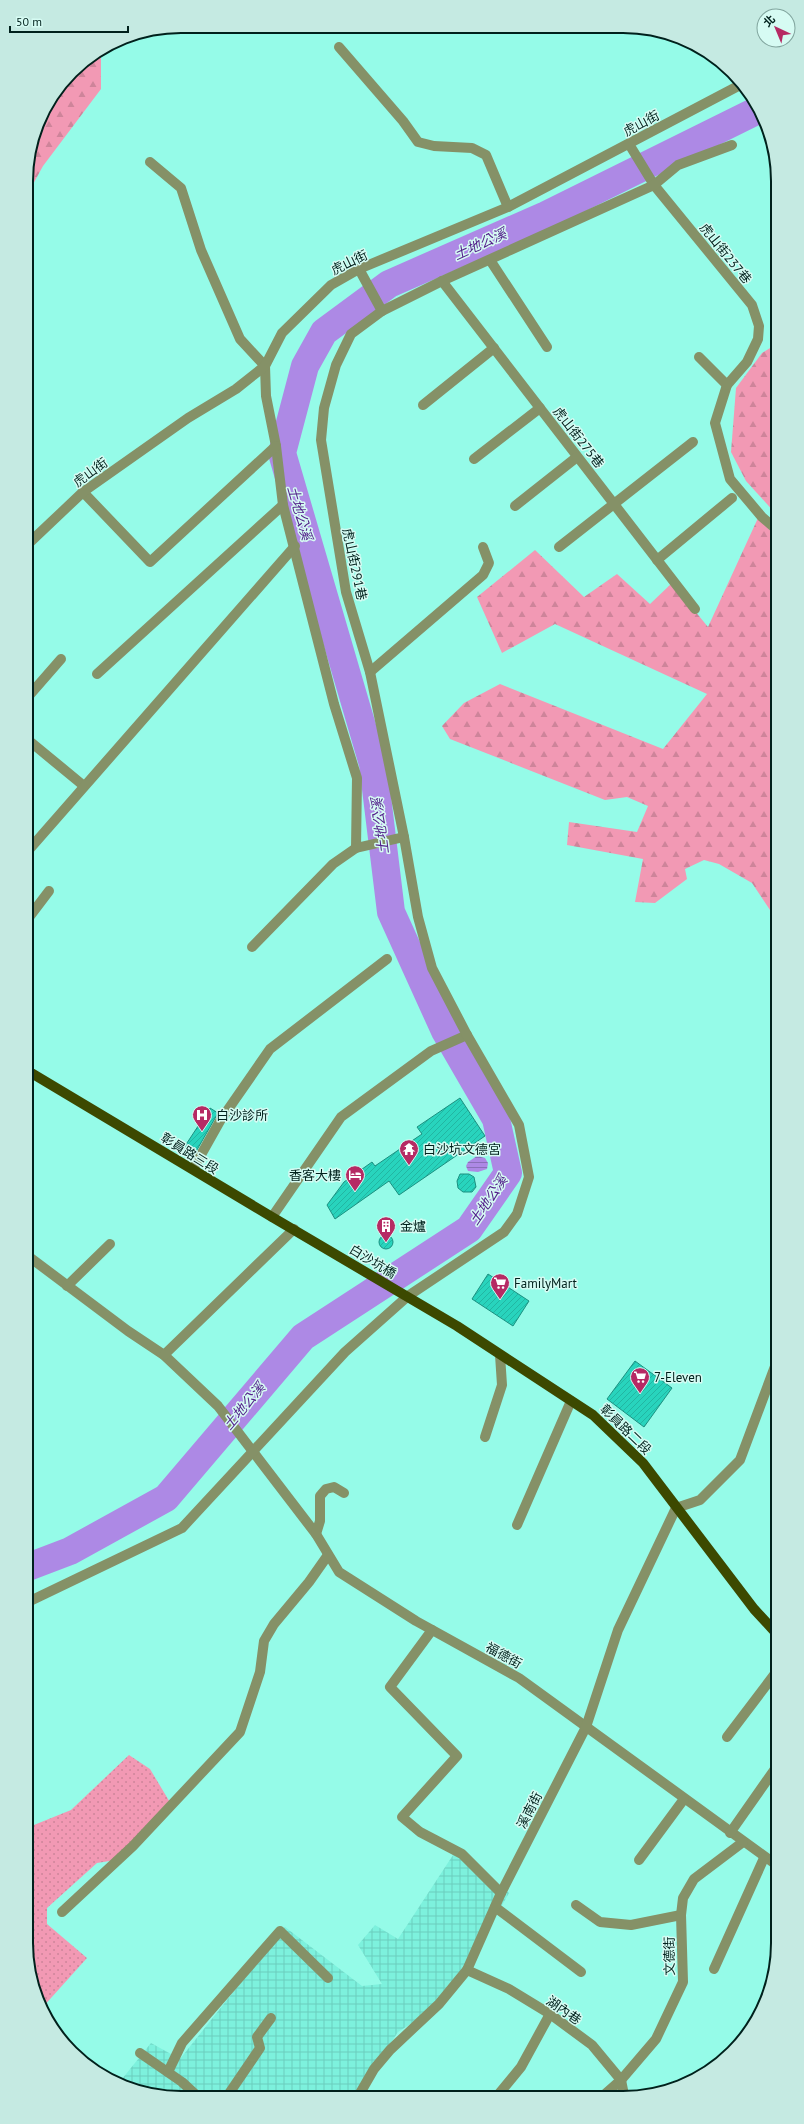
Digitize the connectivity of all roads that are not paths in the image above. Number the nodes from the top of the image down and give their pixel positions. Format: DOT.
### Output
graph roads {
  1 [pos="339,47"];
  2 [pos="737,87"];
  3 [pos="629,144"];
  4 [pos="732,145"];
  5 [pos="150,162"];
  6 [pos="654,185"];
  7 [pos="508,207"];
  8 [pos="490,260"];
  9 [pos="359,270"];
  10 [pos="442,281"];
  11 [pos="382,311"];
  12 [pos="547,347"];
  13 [pos="494,348"];
  14 [pos="699,357"];
  15 [pos="265,366"];
  16 [pos="727,385"];
  17 [pos="423,405"];
  18 [pos="540,408"];
  19 [pos="693,442"];
  20 [pos="276,446"];
  21 [pos="577,457"];
  22 [pos="474,459"];
  23 [pos="83,492"];
  24 [pos="732,498"];
  25 [pos="283,505"];
  26 [pos="614,505"];
  27 [pos="515,506"];
  28 [pos="771,525"];
  29 [pos="33,539"];
  30 [pos="295,546"];
  31 [pos="483,547"];
  32 [pos="559,548"];
  33 [pos="657,560"];
  34 [pos="695,609"];
  35 [pos="61,659"];
  36 [pos="370,672"];
  37 [pos="97,674"];
  38 [pos="33,691"];
  39 [pos="33,744"];
  40 [pos="84,786"];
  41 [pos="400,837"];
  42 [pos="33,845"];
  43 [pos="356,848"];
  44 [pos="49,891"];
  45 [pos="33,913"];
  46 [pos="252,947"];
  47 [pos="387,959"];
  48 [pos="463,1037"];
  49 [pos="33,1074"];
  50 [pos="193,1169"];
  51 [pos="272,1217"];
  52 [pos="294,1229"];
  53 [pos="110,1244"];
  54 [pos="338,1255"];
  55 [pos="33,1260"];
  56 [pos="67,1286"];
  57 [pos="408,1296"];
  58 [pos="500,1354"];
  59 [pos="164,1355"];
  60 [pos="771,1376"];
  61 [pos="571,1401"];
  62 [pos="485,1437"];
  63 [pos="253,1454"];
  64 [pos="344,1493"];
  65 [pos="676,1508"];
  66 [pos="517,1526"];
  67 [pos="316,1534"];
  68 [pos="328,1555"];
  69 [pos="33,1600"];
  70 [pos="771,1627"];
  71 [pos="432,1630"];
  72 [pos="771,1679"];
  73 [pos="586,1727"];
  74 [pos="727,1737"];
  75 [pos="771,1775"];
  76 [pos="684,1799"];
  77 [pos="730,1833"];
  78 [pos="743,1842"];
  79 [pos="764,1858"];
  80 [pos="640,1860"];
  81 [pos="771,1862"];
  82 [pos="501,1893"];
  83 [pos="576,1906"];
  84 [pos="495,1907"];
  85 [pos="62,1912"];
  86 [pos="681,1915"];
  87 [pos="714,1969"];
  88 [pos="466,1970"];
  89 [pos="581,1972"];
  90 [pos="328,1978"];
  91 [pos="550,2014"];
  92 [pos="270,2018"];
  93 [pos="140,2053"];
  94 [pos="168,2072"];
  95 [pos="621,2080"];
  96 [pos="192,2091"];
  97 [pos="231,2091"];
  98 [pos="362,2091"];
  99 [pos="501,2091"];
  100 [pos="609,2091"];
  101 [pos="623,2091"];
  1 -- 7 [label="street"];
  2 -- 3 [label="street, 虎山街"];
  3 -- 6 [label="street, 虎山街237巷"];
  3 -- 7 [label="street, 虎山街"];
  4 -- 6 [label="street, 虎山街291巷"];
  5 -- 15 [label="street"];
  6 -- 8 [label="street, 虎山街291巷"];
  6 -- 16 [label="street, 虎山街237巷"];
  7 -- 9 [label="street, 虎山街"];
  8 -- 10 [label="street, 虎山街291巷"];
  8 -- 12 [label="street"];
  9 -- 11 [label="street"];
  9 -- 15 [label="street, 虎山街"];
  10 -- 11 [label="street, 虎山街291巷"];
  10 -- 13 [label="street, 虎山街275巷"];
  11 -- 36 [label="street, 虎山街291巷"];
  13 -- 17 [label="street"];
  13 -- 18 [label="street, 虎山街275巷"];
  14 -- 16 [label="street"];
  15 -- 20 [label="street"];
  15 -- 23 [label="street, 虎山街"];
  16 -- 28 [label="street, 虎山街237巷"];
  18 -- 21 [label="street, 虎山街275巷"];
  18 -- 22 [label="street"];
  19 -- 26 [label="street"];
  20 -- 23 [label="street"];
  20 -- 25 [label="street"];
  21 -- 26 [label="street, 虎山街275巷"];
  21 -- 27 [label="street"];
  23 -- 29 [label="street, 虎山街"];
  24 -- 33 [label="street"];
  25 -- 30 [label="street"];
  25 -- 37 [label="street"];
  26 -- 32 [label="street"];
  26 -- 33 [label="street, 虎山街275巷"];
  30 -- 40 [label="street"];
  30 -- 43 [label="street"];
  31 -- 36 [label="street"];
  33 -- 34 [label="street, 虎山街275巷"];
  35 -- 38 [label="street"];
  36 -- 41 [label="street, 虎山街291巷"];
  39 -- 40 [label="street"];
  40 -- 42 [label="street"];
  41 -- 43 [label="street"];
  41 -- 48 [label="street, 虎山街291巷"];
  43 -- 46 [label="street"];
  44 -- 45 [label="street"];
  47 -- 50 [label="street"];
  48 -- 51 [label="street"];
  48 -- 57 [label="street, 虎山街291巷"];
  49 -- 50 [label="main road, 彰員路三段"];
  50 -- 51 [label="main road, 彰員路三段"];
  51 -- 52 [label="main road, 彰員路三段"];
  52 -- 54 [label="main road, 彰員路三段"];
  52 -- 59 [label="street"];
  53 -- 56 [label="street"];
  54 -- 57 [label="main road, 白沙坑橋"];
  55 -- 56 [label="street, 福德街"];
  56 -- 59 [label="street, 福德街"];
  57 -- 58 [label="main road, 彰員路二段"];
  57 -- 63 [label="street, 虎山街291巷"];
  58 -- 61 [label="main road, 彰員路二段"];
  58 -- 62 [label="street"];
  59 -- 63 [label="street, 福德街"];
  60 -- 65 [label="street"];
  61 -- 65 [label="main road, 彰員路二段"];
  61 -- 66 [label="street"];
  63 -- 67 [label="street, 福德街"];
  63 -- 69 [label="street, 虎山街291巷"];
  64 -- 67 [label="street"];
  65 -- 70 [label="main road, 彰員路二段"];
  65 -- 73 [label="street, 溪南街"];
  67 -- 68 [label="street, 福德街"];
  68 -- 71 [label="street, 福德街"];
  68 -- 85 [label="street"];
  71 -- 73 [label="street, 福德街"];
  71 -- 82 [label="street"];
  72 -- 74 [label="street"];
  73 -- 76 [label="street, 福德街"];
  73 -- 82 [label="street, 溪南街"];
  75 -- 77 [label="street"];
  76 -- 77 [label="street, 福德街"];
  76 -- 80 [label="street"];
  77 -- 78 [label="street, 福德街"];
  78 -- 79 [label="street, 福德街"];
  78 -- 86 [label="street, 文德街"];
  79 -- 81 [label="street, 福德街"];
  79 -- 87 [label="street"];
  82 -- 84 [label="street, 溪南街"];
  83 -- 86 [label="street"];
  84 -- 88 [label="street, 溪南街"];
  84 -- 89 [label="street"];
  86 -- 95 [label="street, 文德街"];
  88 -- 91 [label="street, 湖內巷"];
  88 -- 98 [label="street, 溪南街"];
  90 -- 94 [label="street"];
  91 -- 95 [label="street, 湖內巷"];
  91 -- 99 [label="street"];
  92 -- 97 [label="street"];
  93 -- 94 [label="street"];
  94 -- 96 [label="street"];
  95 -- 100 [label="street, 文德街"];
  95 -- 101 [label="street, 湖內巷"];
}
